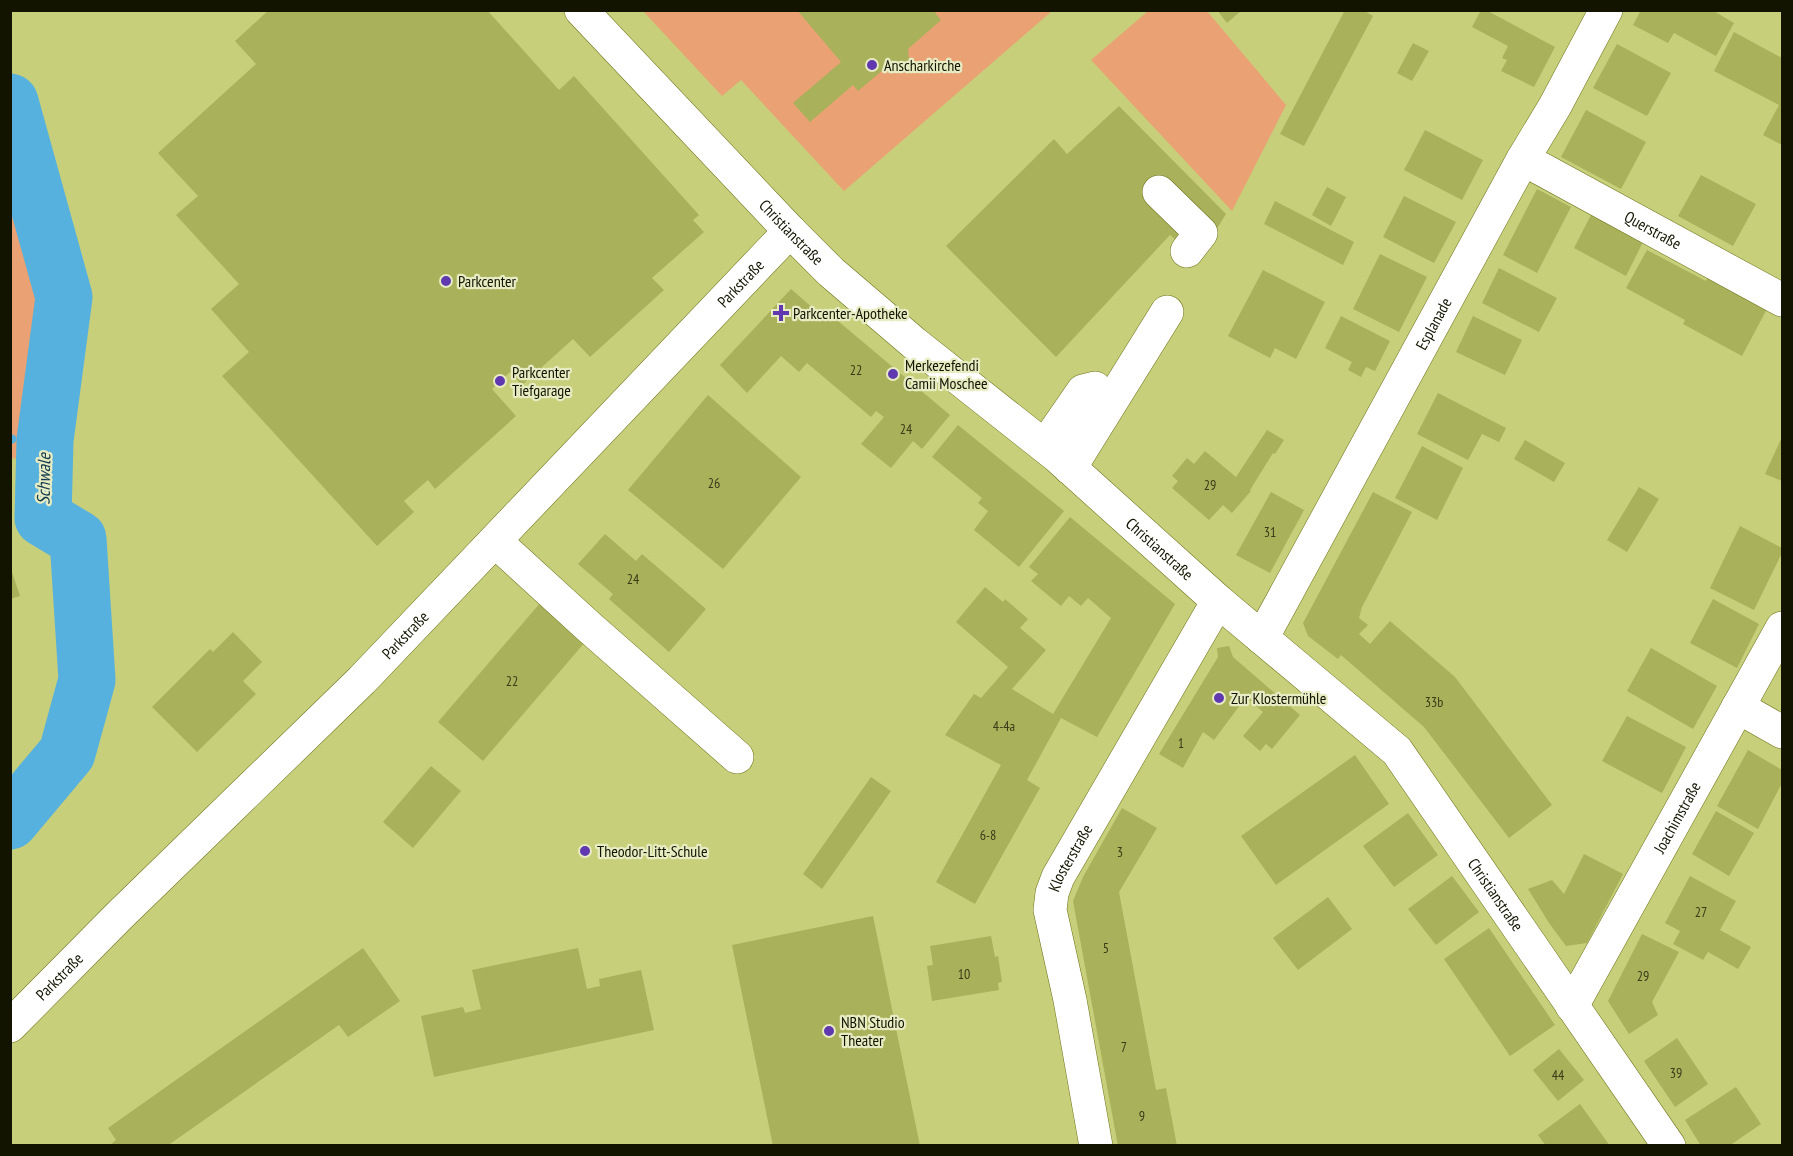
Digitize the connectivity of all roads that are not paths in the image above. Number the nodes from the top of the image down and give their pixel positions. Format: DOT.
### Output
graph roads {
  1 [pos="581,10"];
  2 [pos="1606,10"];
  3 [pos="1523,159"];
  4 [pos="1159,192"];
  5 [pos="790,231"];
  6 [pos="1187,251"];
  7 [pos="1782,300"];
  8 [pos="1167,312"];
  9 [pos="1057,457"];
  10 [pos="495,541"];
  11 [pos="1218,601"];
  12 [pos="1782,628"];
  13 [pos="1262,638"];
  14 [pos="1738,707"];
  15 [pos="1782,732"];
  16 [pos="737,756"];
  17 [pos="1572,1006"];
  18 [pos="10,1026"];
  19 [pos="1096,1146"];
  20 [pos="1669,1146"];
  1 -- 5 [label="street, Christianstraße"];
  2 -- 3 [label="street, Esplanade"];
  3 -- 7 [label="street, Querstraße"];
  3 -- 13 [label="street, Esplanade"];
  4 -- 6 [label="street"];
  5 -- 9 [label="street, Christianstraße"];
  5 -- 10 [label="street, Parkstraße"];
  8 -- 9 [label="street"];
  9 -- 11 [label="street, Christianstraße"];
  10 -- 16 [label="street"];
  10 -- 18 [label="street, Parkstraße"];
  11 -- 13 [label="street, Christianstraße"];
  11 -- 19 [label="street, Klosterstraße"];
  12 -- 14 [label="street, Joachimstraße"];
  13 -- 17 [label="street, Christianstraße"];
  14 -- 15 [label="street"];
  14 -- 17 [label="street, Joachimstraße"];
  17 -- 20 [label="street, Christianstraße"];
}
